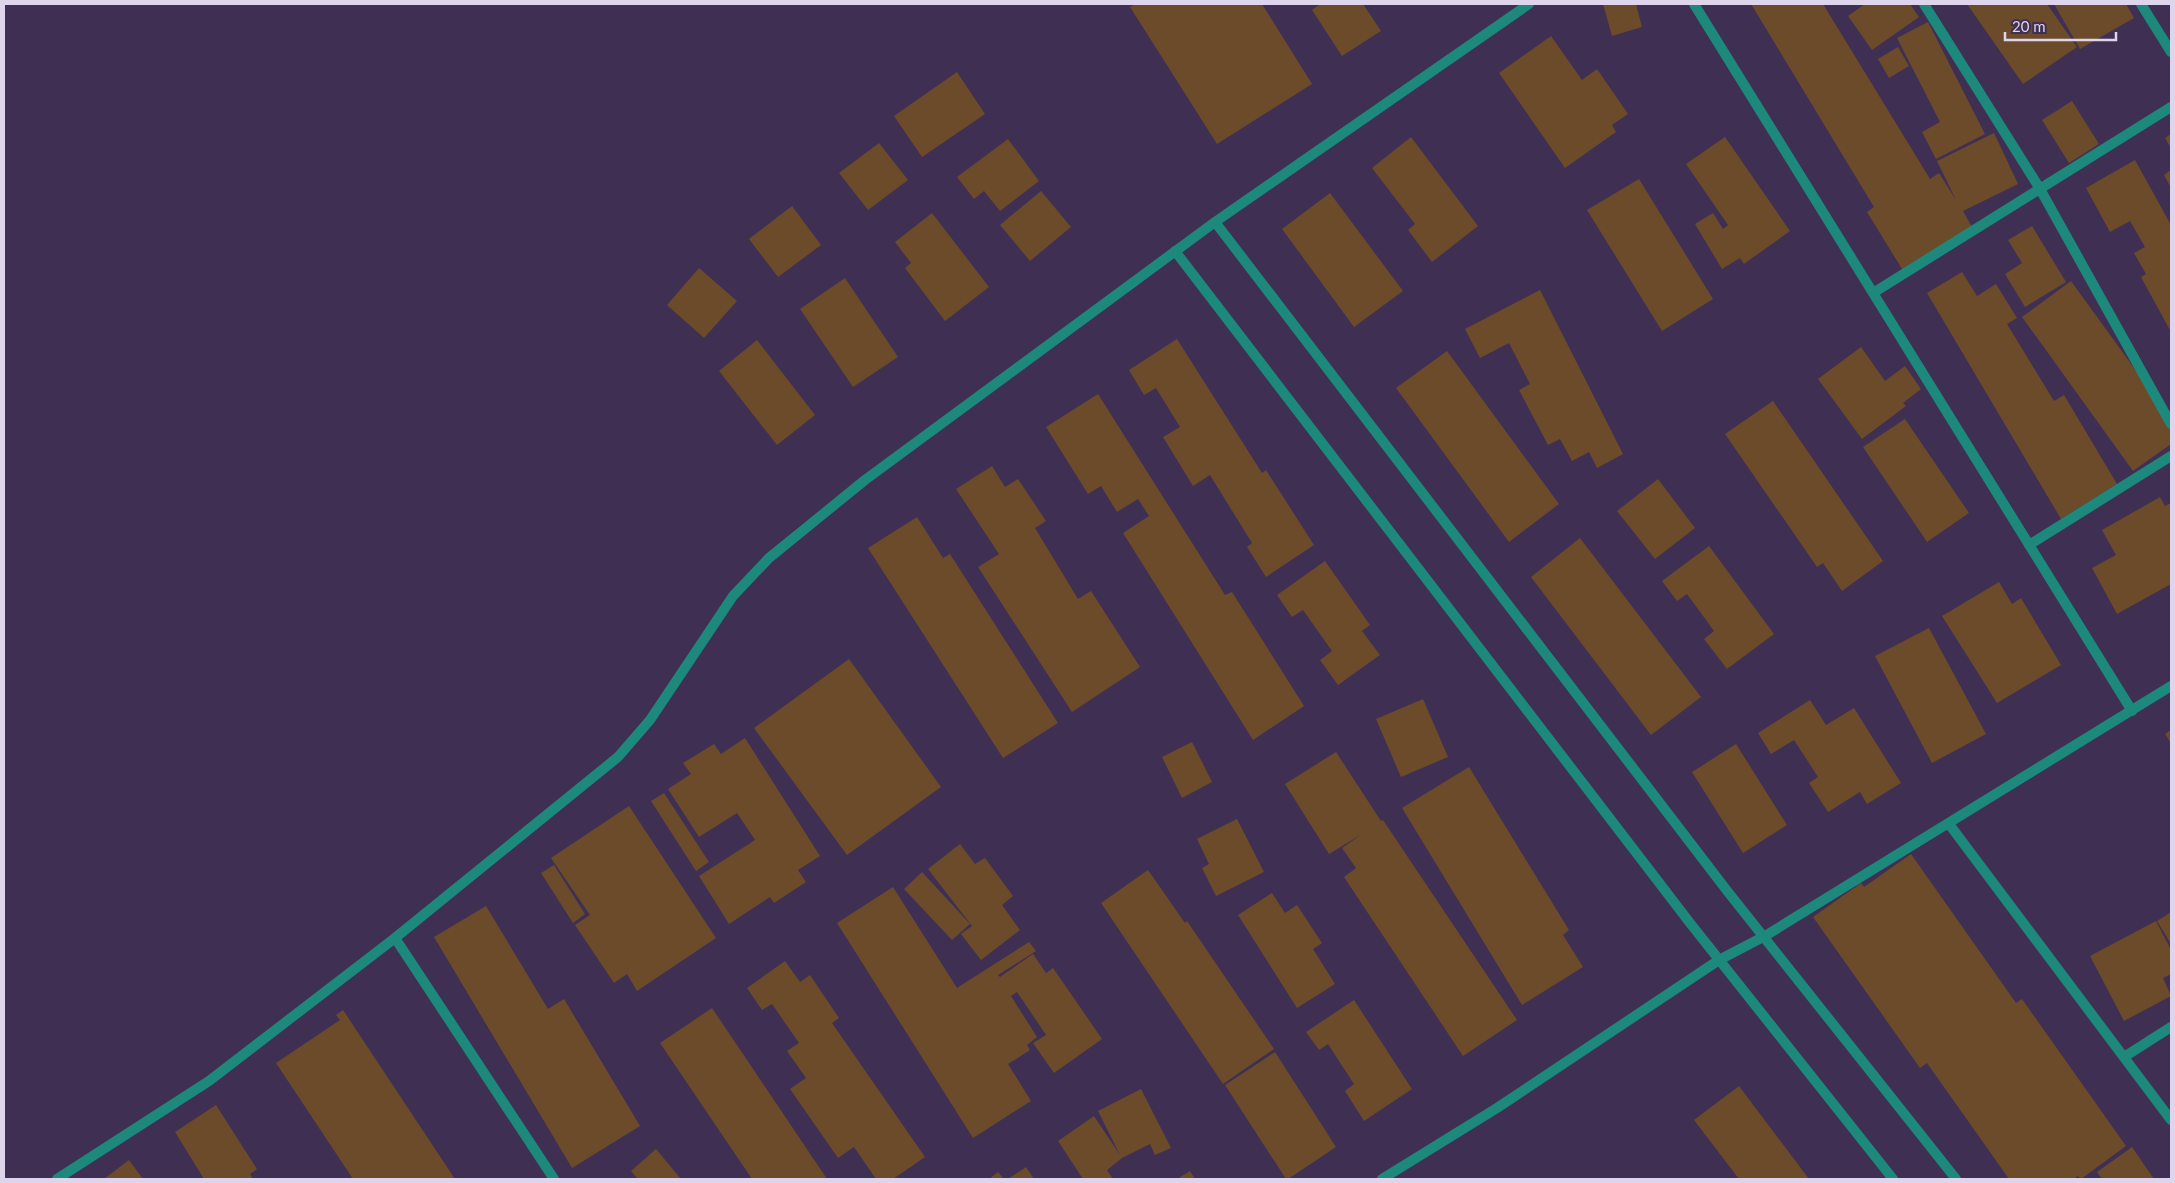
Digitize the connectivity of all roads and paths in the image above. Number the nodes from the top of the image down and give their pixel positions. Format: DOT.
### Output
graph roads {
  1 [pos="1529,4"];
  2 [pos="1694,4"];
  3 [pos="1924,4"];
  4 [pos="2142,4"];
  5 [pos="2171,52"];
  6 [pos="2171,107"];
  7 [pos="2040,190"];
  8 [pos="1215,222"];
  9 [pos="1175,251"];
  10 [pos="1873,293"];
  11 [pos="2171,424"];
  12 [pos="2171,456"];
  13 [pos="2029,545"];
  14 [pos="2171,686"];
  15 [pos="2132,711"];
  16 [pos="1949,824"];
  17 [pos="1765,936"];
  18 [pos="395,938"];
  19 [pos="1719,960"];
  20 [pos="2171,1027"];
  21 [pos="2124,1057"];
  22 [pos="2171,1120"];
  23 [pos="57,1179"];
  24 [pos="554,1179"];
  25 [pos="1382,1179"];
  26 [pos="1893,1179"];
  27 [pos="1956,1179"];
  1 -- 8 [label="street"];
  2 -- 10 [label="street"];
  3 -- 7 [label="street"];
  4 -- 5 [label="street"];
  6 -- 7 [label="street"];
  7 -- 10 [label="street"];
  7 -- 11 [label="street"];
  8 -- 9 [label="street"];
  8 -- 17 [label="street"];
  9 -- 18 [label="street"];
  9 -- 19 [label="street"];
  10 -- 13 [label="street"];
  12 -- 13 [label="street"];
  13 -- 15 [label="street"];
  14 -- 15 [label="street"];
  15 -- 16 [label="street"];
  16 -- 17 [label="street"];
  16 -- 21 [label="street"];
  17 -- 19 [label="street"];
  17 -- 27 [label="street"];
  18 -- 23 [label="street"];
  18 -- 24 [label="street"];
  19 -- 25 [label="street"];
  19 -- 26 [label="street"];
  20 -- 21 [label="street"];
  21 -- 22 [label="street"];
}
